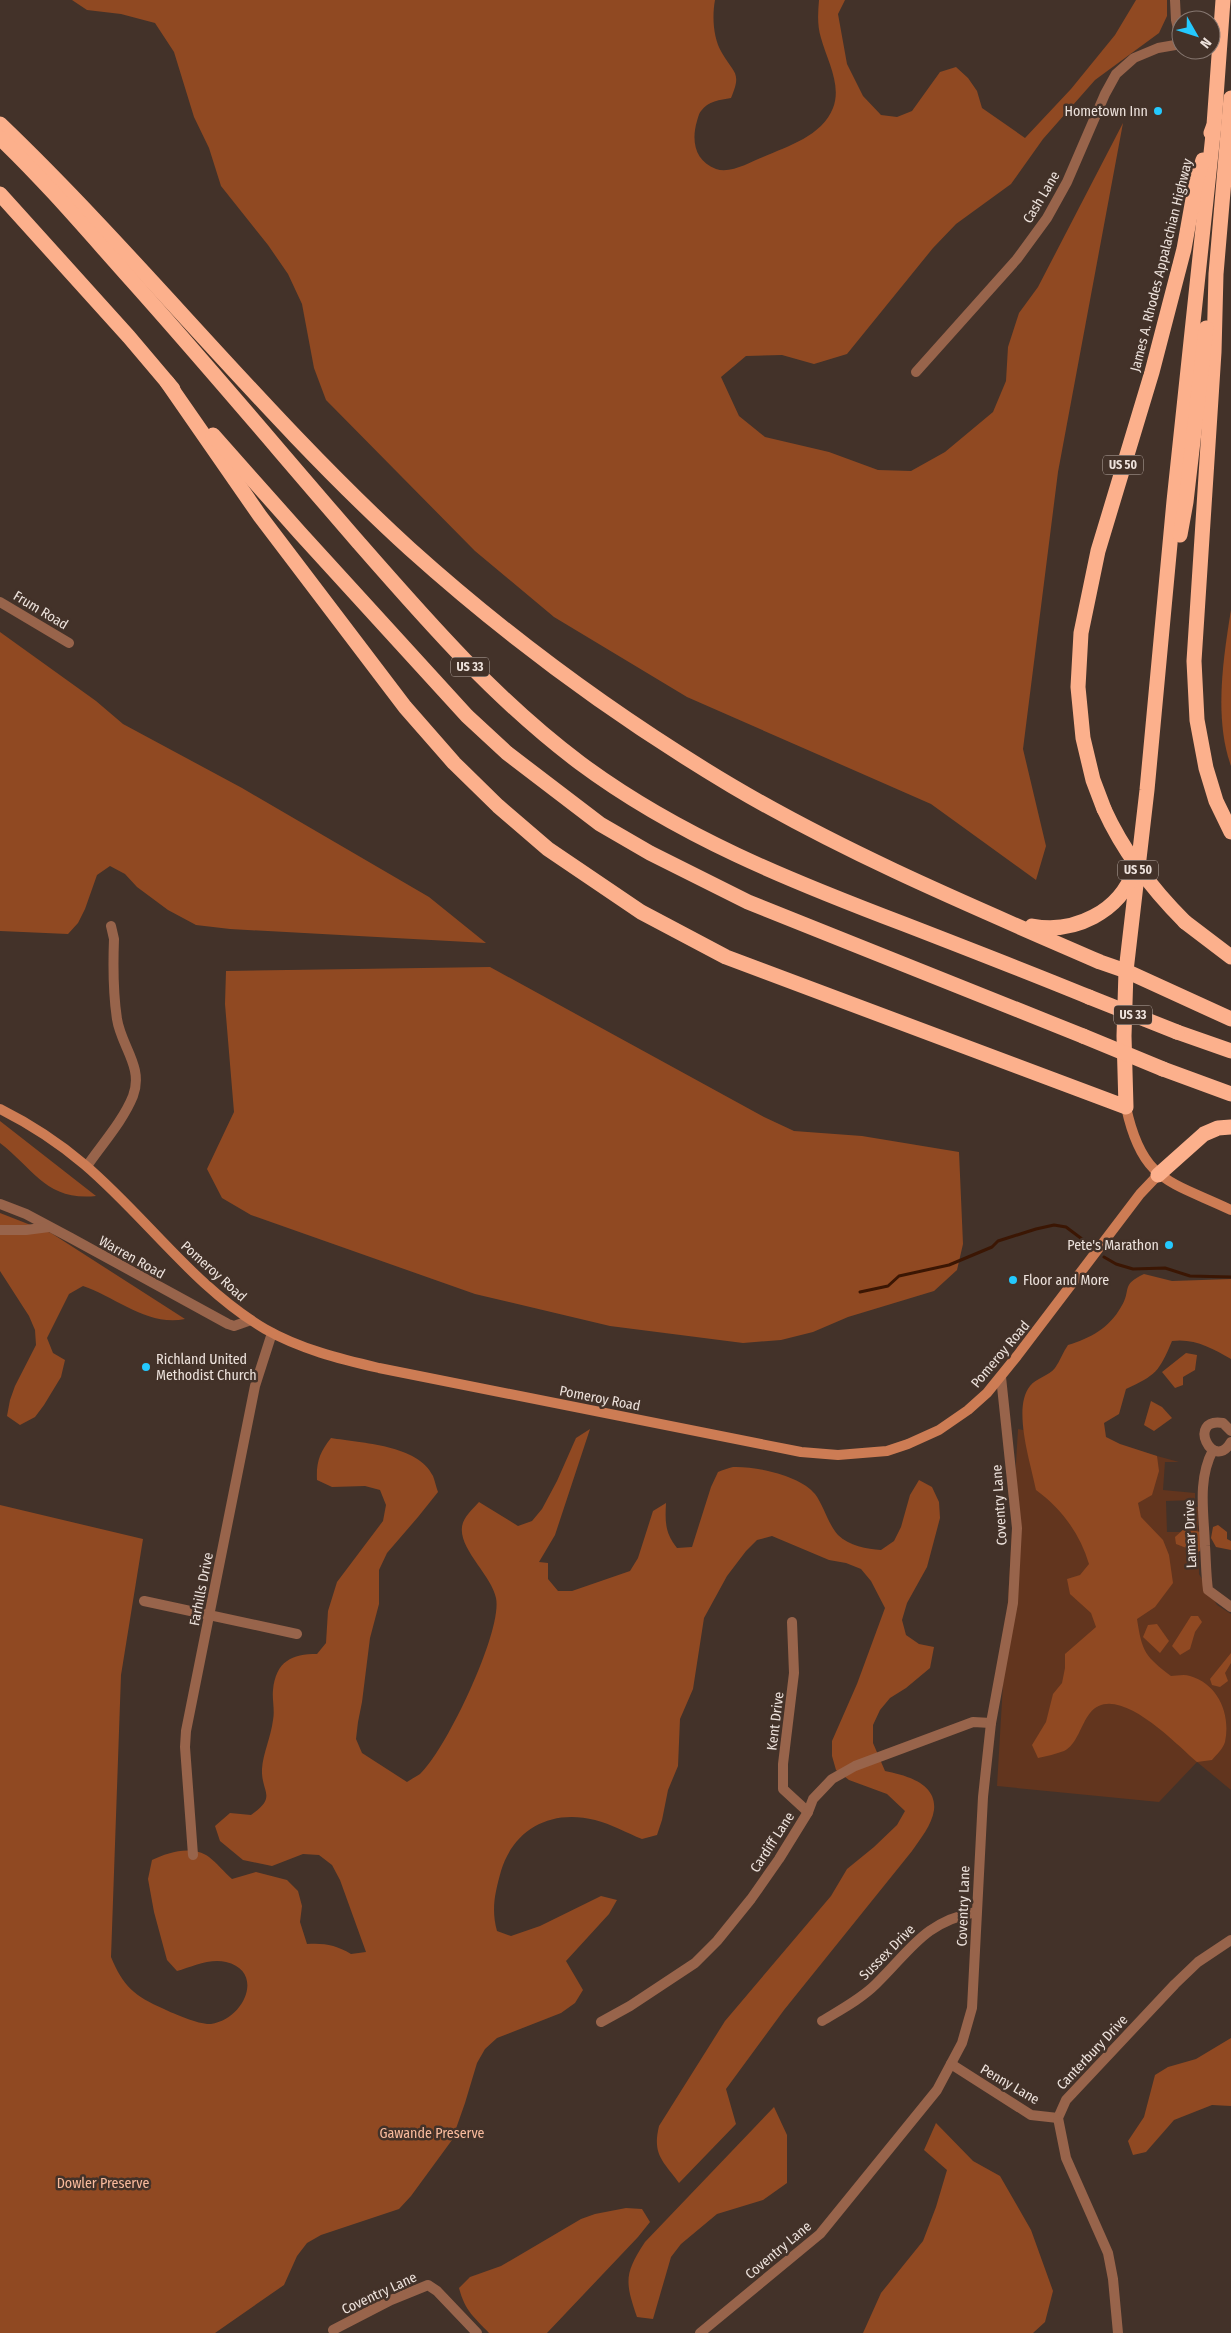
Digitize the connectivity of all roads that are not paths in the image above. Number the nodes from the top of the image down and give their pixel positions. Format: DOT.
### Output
graph roads {
  1 [pos="1224,0"];
  2 [pos="1171,45"];
  3 [pos="1231,98"];
  4 [pos="0,124"];
  5 [pos="1214,125"];
  6 [pos="0,138"];
  7 [pos="0,194"];
  8 [pos="1216,274"];
  9 [pos="916,372"];
  10 [pos="167,382"];
  11 [pos="0,602"];
  12 [pos="1165,610"];
  13 [pos="69,643"];
  14 [pos="1231,832"];
  15 [pos="1139,857"];
  16 [pos="1011,922"];
  17 [pos="111,926"];
  18 [pos="1231,957"];
  19 [pos="1126,970"];
  20 [pos="1231,1019"];
  21 [pos="1231,1050"];
  22 [pos="1231,1094"];
  23 [pos="1126,1107"];
  24 [pos="0,1109"];
  25 [pos="1231,1127"];
  26 [pos="87,1166"];
  27 [pos="1158,1175"];
  28 [pos="0,1204"];
  29 [pos="1231,1210"];
  30 [pos="49,1226"];
  31 [pos="0,1230"];
  32 [pos="252,1320"];
  33 [pos="272,1333"];
  34 [pos="1001,1377"];
  35 [pos="1231,1431"];
  36 [pos="1231,1442"];
  37 [pos="1213,1450"];
  38 [pos="144,1602"];
  39 [pos="1231,1607"];
  40 [pos="210,1616"];
  41 [pos="792,1622"];
  42 [pos="297,1634"];
  43 [pos="991,1723"];
  44 [pos="808,1812"];
  45 [pos="193,1855"];
  46 [pos="976,1912"];
  47 [pos="1231,1940"];
  48 [pos="822,2021"];
  49 [pos="601,2022"];
  50 [pos="951,2064"];
  51 [pos="1058,2118"];
  52 [pos="333,2330"];
  53 [pos="477,2333"];
  54 [pos="700,2333"];
  55 [pos="1118,2333"];
  1 -- 5 [label="highway, James A. Rhodes Appalachian Highway / US 50"];
  2 -- 9 [label="street, Cash Lane"];
  3 -- 8 [label="highway"];
  4 -- 16 [label="highway"];
  5 -- 12 [label="highway"];
  5 -- 18 [label="highway, James A. Rhodes Appalachian Highway / US 50, bridge"];
  6 -- 21 [label="highway, US 33, bridge"];
  7 -- 10 [label="highway, US 33"];
  8 -- 12 [label="highway"];
  8 -- 14 [label="highway"];
  10 -- 22 [label="highway, US 33, bridge"];
  10 -- 23 [label="highway"];
  11 -- 13 [label="street, Frum Road"];
  12 -- 15 [label="highway"];
  15 -- 16 [label="highway"];
  15 -- 19 [label="highway"];
  16 -- 19 [label="highway"];
  17 -- 26 [label="street"];
  19 -- 20 [label="highway"];
  19 -- 23 [label="highway"];
  23 -- 27 [label="street"];
  24 -- 26 [label="street, Pomeroy Road"];
  25 -- 27 [label="highway"];
  26 -- 32 [label="street, Pomeroy Road"];
  27 -- 29 [label="street"];
  27 -- 34 [label="street, Pomeroy Road"];
  28 -- 30 [label="street, Warren Road"];
  30 -- 31 [label="street"];
  30 -- 32 [label="street, Warren Road"];
  32 -- 33 [label="street, Pomeroy Road"];
  33 -- 34 [label="street, Pomeroy Road"];
  33 -- 40 [label="street, Farhills Drive"];
  34 -- 43 [label="street, Coventry Lane"];
  35 -- 37 [label="street"];
  36 -- 37 [label="street"];
  37 -- 39 [label="street, Lamar Drive"];
  38 -- 40 [label="street"];
  40 -- 42 [label="street"];
  40 -- 45 [label="street, Farhills Drive"];
  41 -- 44 [label="street, Kent Drive"];
  43 -- 44 [label="street, Cardiff Lane"];
  43 -- 46 [label="street, Coventry Lane"];
  44 -- 49 [label="street, Cardiff Lane"];
  46 -- 48 [label="street, Sussex Drive"];
  46 -- 50 [label="street, Coventry Lane"];
  47 -- 51 [label="street, Canterbury Drive"];
  50 -- 51 [label="street, Penny Lane"];
  50 -- 54 [label="street, Coventry Lane"];
  51 -- 55 [label="street"];
  52 -- 53 [label="street, Coventry Lane"];
}
